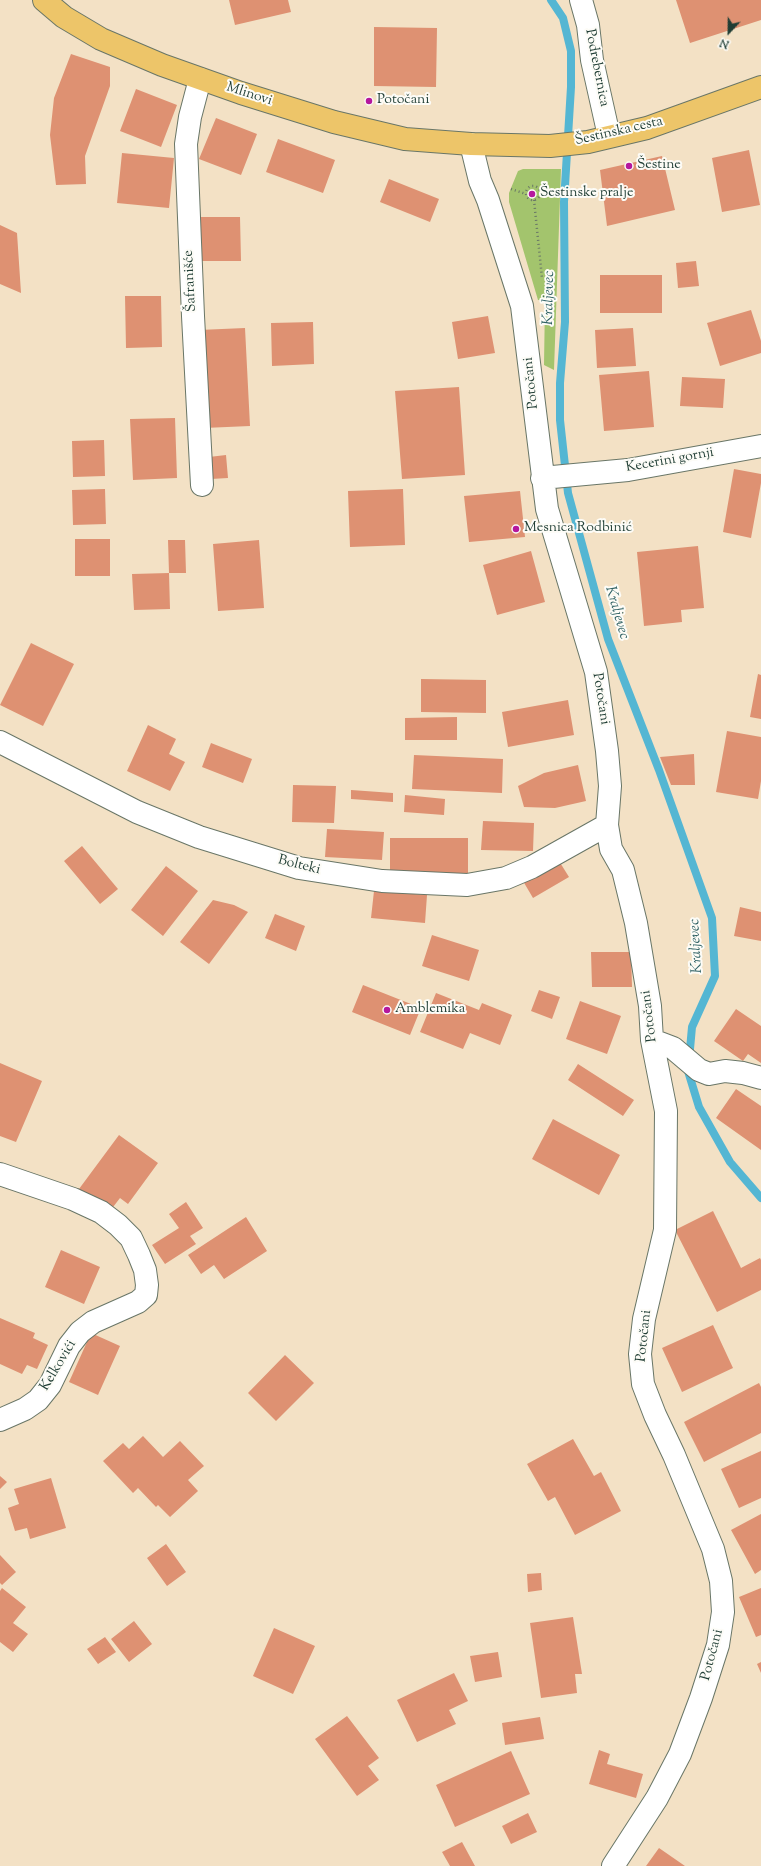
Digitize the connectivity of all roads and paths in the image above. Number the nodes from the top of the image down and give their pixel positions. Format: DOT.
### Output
graph roads {
  1 [pos="44,0"];
  2 [pos="581,0"];
  3 [pos="200,79"];
  4 [pos="761,87"];
  5 [pos="609,136"];
  6 [pos="471,144"];
  7 [pos="507,187"];
  8 [pos="526,194"];
  9 [pos="540,194"];
  10 [pos="556,194"];
  11 [pos="534,200"];
  12 [pos="542,284"];
  13 [pos="761,446"];
  14 [pos="549,477"];
  15 [pos="202,485"];
  16 [pos="0,742"];
  17 [pos="607,825"];
  18 [pos="652,1040"];
  19 [pos="761,1078"];
  20 [pos="0,1174"];
  21 [pos="0,1420"];
  22 [pos="613,1866"];
  1 -- 3 [label="main road, Mlinovi"];
  2 -- 5 [label="street, Podrebernica"];
  3 -- 6 [label="main road, Mlinovi"];
  3 -- 15 [label="street, Šafranišće"];
  4 -- 5 [label="main road, Šestinska cesta"];
  5 -- 6 [label="main road, Šestinska cesta"];
  6 -- 14 [label="street, Potočani"];
  7 -- 8 [label="path"];
  8 -- 9 [label="path"];
  8 -- 11 [label="path"];
  9 -- 10 [label="path"];
  9 -- 11 [label="path"];
  11 -- 12 [label="path"];
  13 -- 14 [label="street, Kecerini gornji"];
  14 -- 17 [label="street, Potočani"];
  16 -- 17 [label="street, Bolteki"];
  17 -- 18 [label="street, Potočani"];
  18 -- 19 [label="street"];
  18 -- 22 [label="street, Potočani"];
  20 -- 21 [label="street, Kelkovići"];
}
